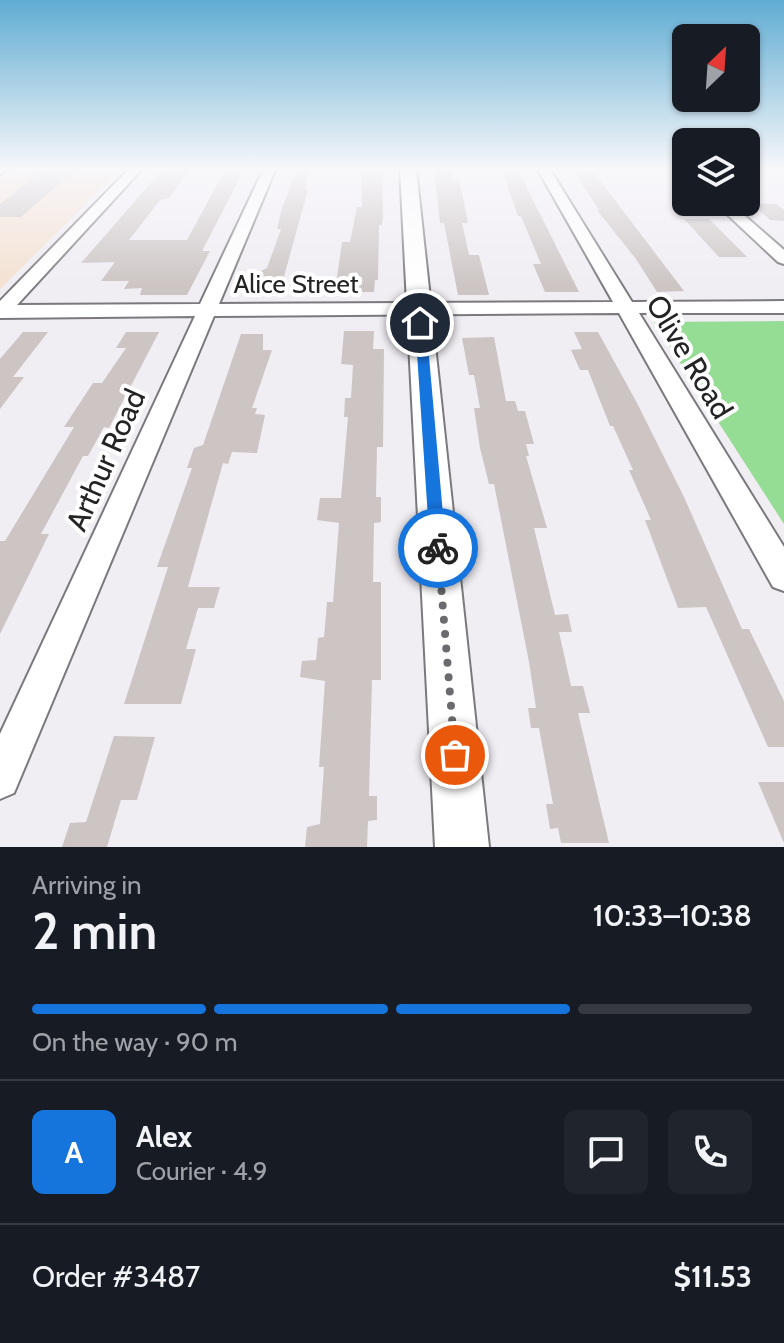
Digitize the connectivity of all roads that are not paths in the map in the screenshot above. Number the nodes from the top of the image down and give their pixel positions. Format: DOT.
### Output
graph roads {
  1 [pos="99,208"];
  2 [pos="252,208"];
  3 [pos="411,208"];
  4 [pos="566,208"];
  5 [pos="736,216"];
  6 [pos="784,259"];
  7 [pos="784,307"];
  8 [pos="626,308"];
  9 [pos="419,309"];
  10 [pos="207,310"];
  11 [pos="1,311"];
  12 [pos="784,576"];
  13 [pos="0,779"];
  14 [pos="462,847"];
  1 -- 11 [label="street"];
  2 -- 10 [label="street, Arthur Road"];
  3 -- 9 [label="street"];
  4 -- 8 [label="street, Olive Road"];
  5 -- 6 [label="street"];
  7 -- 8 [label="street, Alice Street"];
  8 -- 9 [label="street, Alice Street"];
  8 -- 12 [label="street, Olive Road"];
  9 -- 10 [label="street, Alice Street"];
  9 -- 14 [label="street"];
  10 -- 11 [label="street, Alice Street"];
  10 -- 13 [label="street, Arthur Road"];
}
